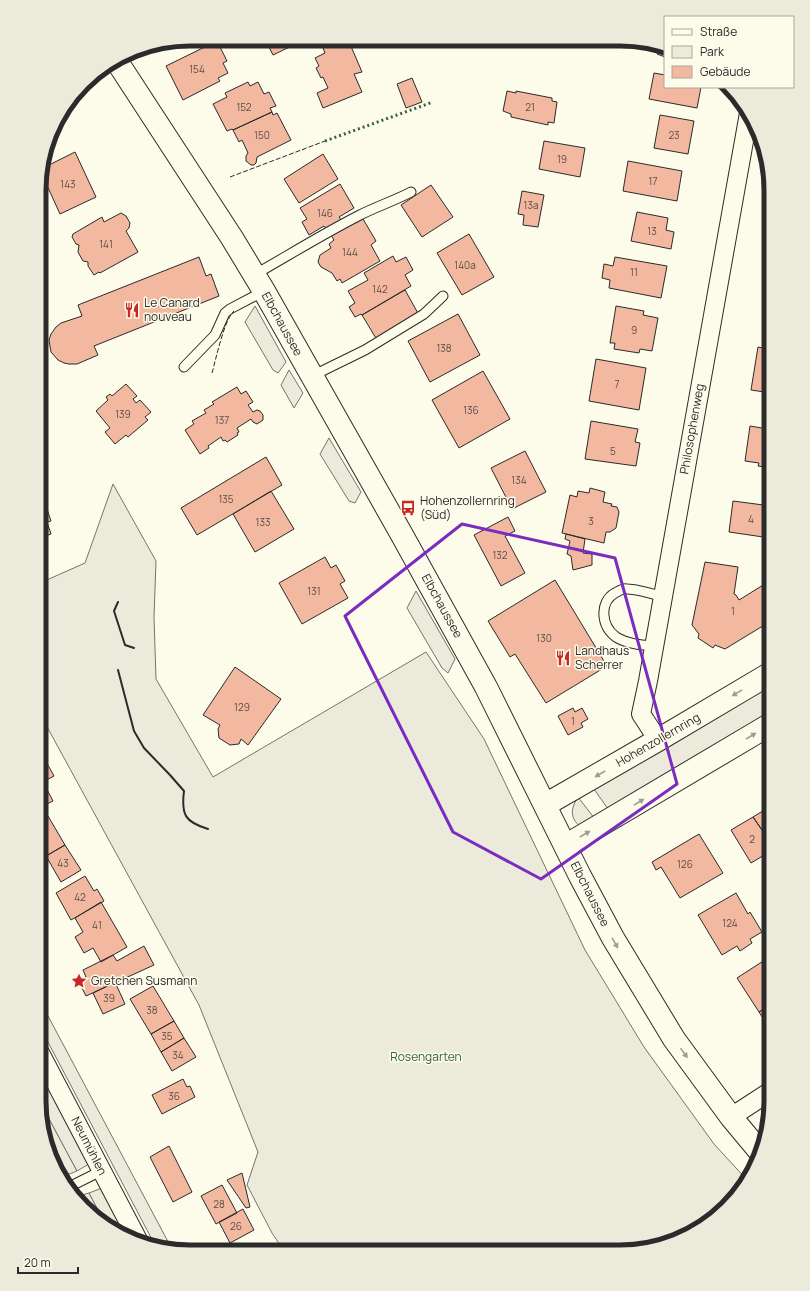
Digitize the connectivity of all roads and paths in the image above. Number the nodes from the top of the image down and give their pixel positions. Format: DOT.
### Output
graph roads {
  1 [pos="119,65"];
  2 [pos="747,123"];
  3 [pos="411,192"];
  4 [pos="259,283"];
  5 [pos="443,296"];
  6 [pos="184,367"];
  7 [pos="312,376"];
  8 [pos="663,596"];
  9 [pos="654,646"];
  10 [pos="764,677"];
  11 [pos="764,728"];
  12 [pos="658,740"];
  13 [pos="545,805"];
  14 [pos="565,846"];
  15 [pos="46,1063"];
  16 [pos="764,1096"];
  17 [pos="731,1117"];
  18 [pos="756,1148"];
  19 [pos="102,1171"];
  20 [pos="73,1185"];
  21 [pos="135,1234"];
  1 -- 4 [label="main road, Elbchaussee"];
  2 -- 8 [label="street, Philosophenweg"];
  3 -- 4 [label="lane"];
  4 -- 6 [label="lane"];
  4 -- 7 [label="main road, Elbchaussee"];
  5 -- 7 [label="lane"];
  7 -- 13 [label="main road, Elbchaussee"];
  8 -- 9 [label="street, Philosophenweg"];
  8 -- 9 [label="lane"];
  9 -- 12 [label="street, Philosophenweg"];
  10 -- 12 [label="main road, Hohenzollernring, one-way"];
  14 -- 11 [label="main road, one-way"];
  12 -- 13 [label="main road, Hohenzollernring, one-way"];
  13 -- 14 [label="main road, Elbchaussee"];
  14 -- 17 [label="main road, Elbchaussee, one-way"];
  15 -- 19 [label="street, Neumühlen"];
  16 -- 17 [label="street"];
  17 -- 18 [label="main road, Elbchaussee"];
  19 -- 20 [label="lane"];
  19 -- 21 [label="street, Neumühlen"];
}
